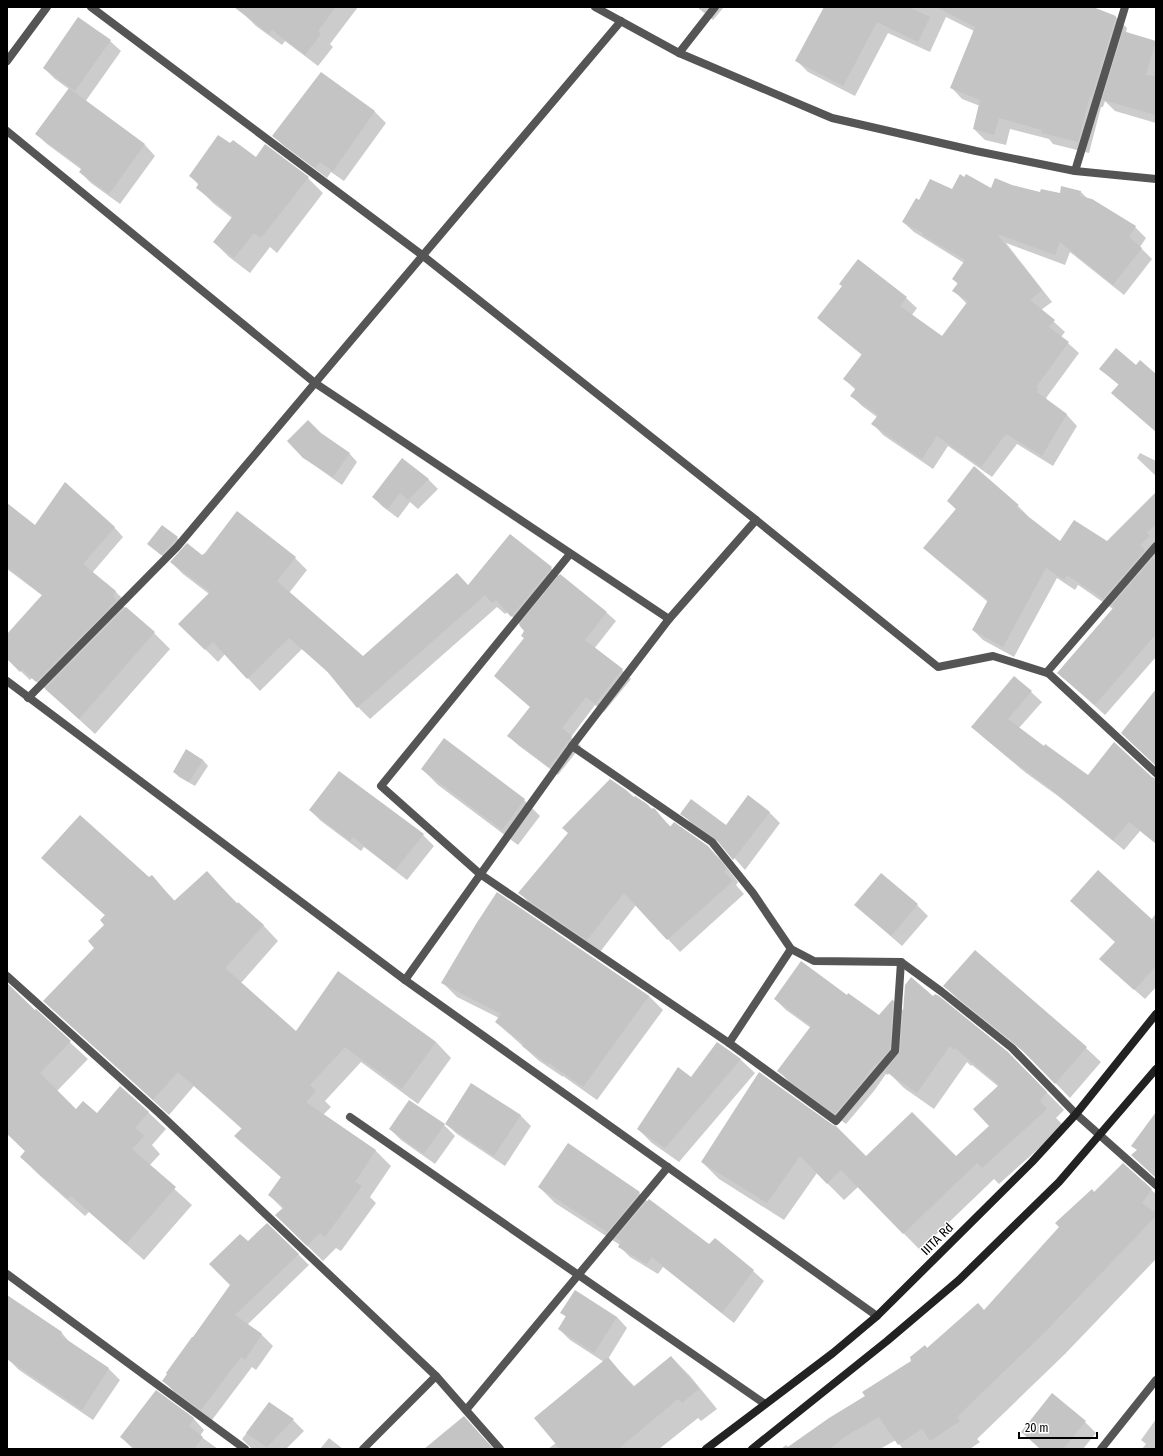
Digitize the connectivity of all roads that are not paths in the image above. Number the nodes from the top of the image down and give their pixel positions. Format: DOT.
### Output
graph roads {
  1 [pos="47,7"];
  2 [pos="91,7"];
  3 [pos="595,7"];
  4 [pos="715,7"];
  5 [pos="1125,7"];
  6 [pos="621,21"];
  7 [pos="679,53"];
  8 [pos="7,61"];
  9 [pos="7,131"];
  10 [pos="1075,171"];
  11 [pos="1156,180"];
  12 [pos="422,255"];
  13 [pos="314,383"];
  14 [pos="756,520"];
  15 [pos="1156,546"];
  16 [pos="570,554"];
  17 [pos="669,619"];
  18 [pos="1047,673"];
  19 [pos="7,681"];
  20 [pos="28,698"];
  21 [pos="572,746"];
  22 [pos="1156,773"];
  23 [pos="480,874"];
  24 [pos="791,949"];
  25 [pos="901,962"];
  26 [pos="7,976"];
  27 [pos="405,980"];
  28 [pos="1155,1017"];
  29 [pos="729,1043"];
  30 [pos="1156,1068"];
  31 [pos="1076,1114"];
  32 [pos="350,1118"];
  33 [pos="1101,1135"];
  34 [pos="668,1167"];
  35 [pos="1156,1185"];
  36 [pos="7,1274"];
  37 [pos="579,1275"];
  38 [pos="877,1316"];
  39 [pos="436,1376"];
  40 [pos="1156,1380"];
  41 [pos="765,1404"];
  42 [pos="466,1410"];
  43 [pos="245,1449"];
  44 [pos="363,1449"];
  45 [pos="500,1449"];
  46 [pos="706,1449"];
  47 [pos="752,1449"];
  48 [pos="1101,1449"];
  1 -- 8 [label="street"];
  2 -- 12 [label="street"];
  3 -- 6 [label="street"];
  4 -- 7 [label="street"];
  5 -- 10 [label="street"];
  6 -- 7 [label="street"];
  6 -- 12 [label="street"];
  7 -- 10 [label="street"];
  9 -- 13 [label="street"];
  10 -- 11 [label="street"];
  12 -- 13 [label="street"];
  12 -- 14 [label="street"];
  13 -- 16 [label="street"];
  13 -- 20 [label="street"];
  14 -- 17 [label="street"];
  14 -- 18 [label="street"];
  15 -- 18 [label="street"];
  16 -- 17 [label="street"];
  16 -- 23 [label="street"];
  17 -- 21 [label="street"];
  18 -- 22 [label="street"];
  19 -- 20 [label="street"];
  20 -- 27 [label="street"];
  21 -- 23 [label="street"];
  21 -- 24 [label="street"];
  23 -- 27 [label="street"];
  23 -- 29 [label="street"];
  24 -- 25 [label="street"];
  24 -- 29 [label="street"];
  25 -- 29 [label="street"];
  25 -- 31 [label="street"];
  26 -- 39 [label="street"];
  27 -- 34 [label="street"];
  28 -- 31 [label="main road, IIITA Rd"];
  30 -- 33 [label="main road"];
  31 -- 33 [label="street"];
  31 -- 38 [label="main road, IIITA Rd"];
  32 -- 37 [label="street"];
  33 -- 35 [label="street"];
  33 -- 47 [label="main road"];
  34 -- 37 [label="street"];
  34 -- 38 [label="street"];
  36 -- 43 [label="street"];
  37 -- 41 [label="street"];
  37 -- 42 [label="street"];
  38 -- 41 [label="main road, IIITA Rd"];
  39 -- 42 [label="street"];
  39 -- 44 [label="street"];
  40 -- 48 [label="street"];
  41 -- 46 [label="main road, IIITA Rd"];
  42 -- 45 [label="street"];
}
